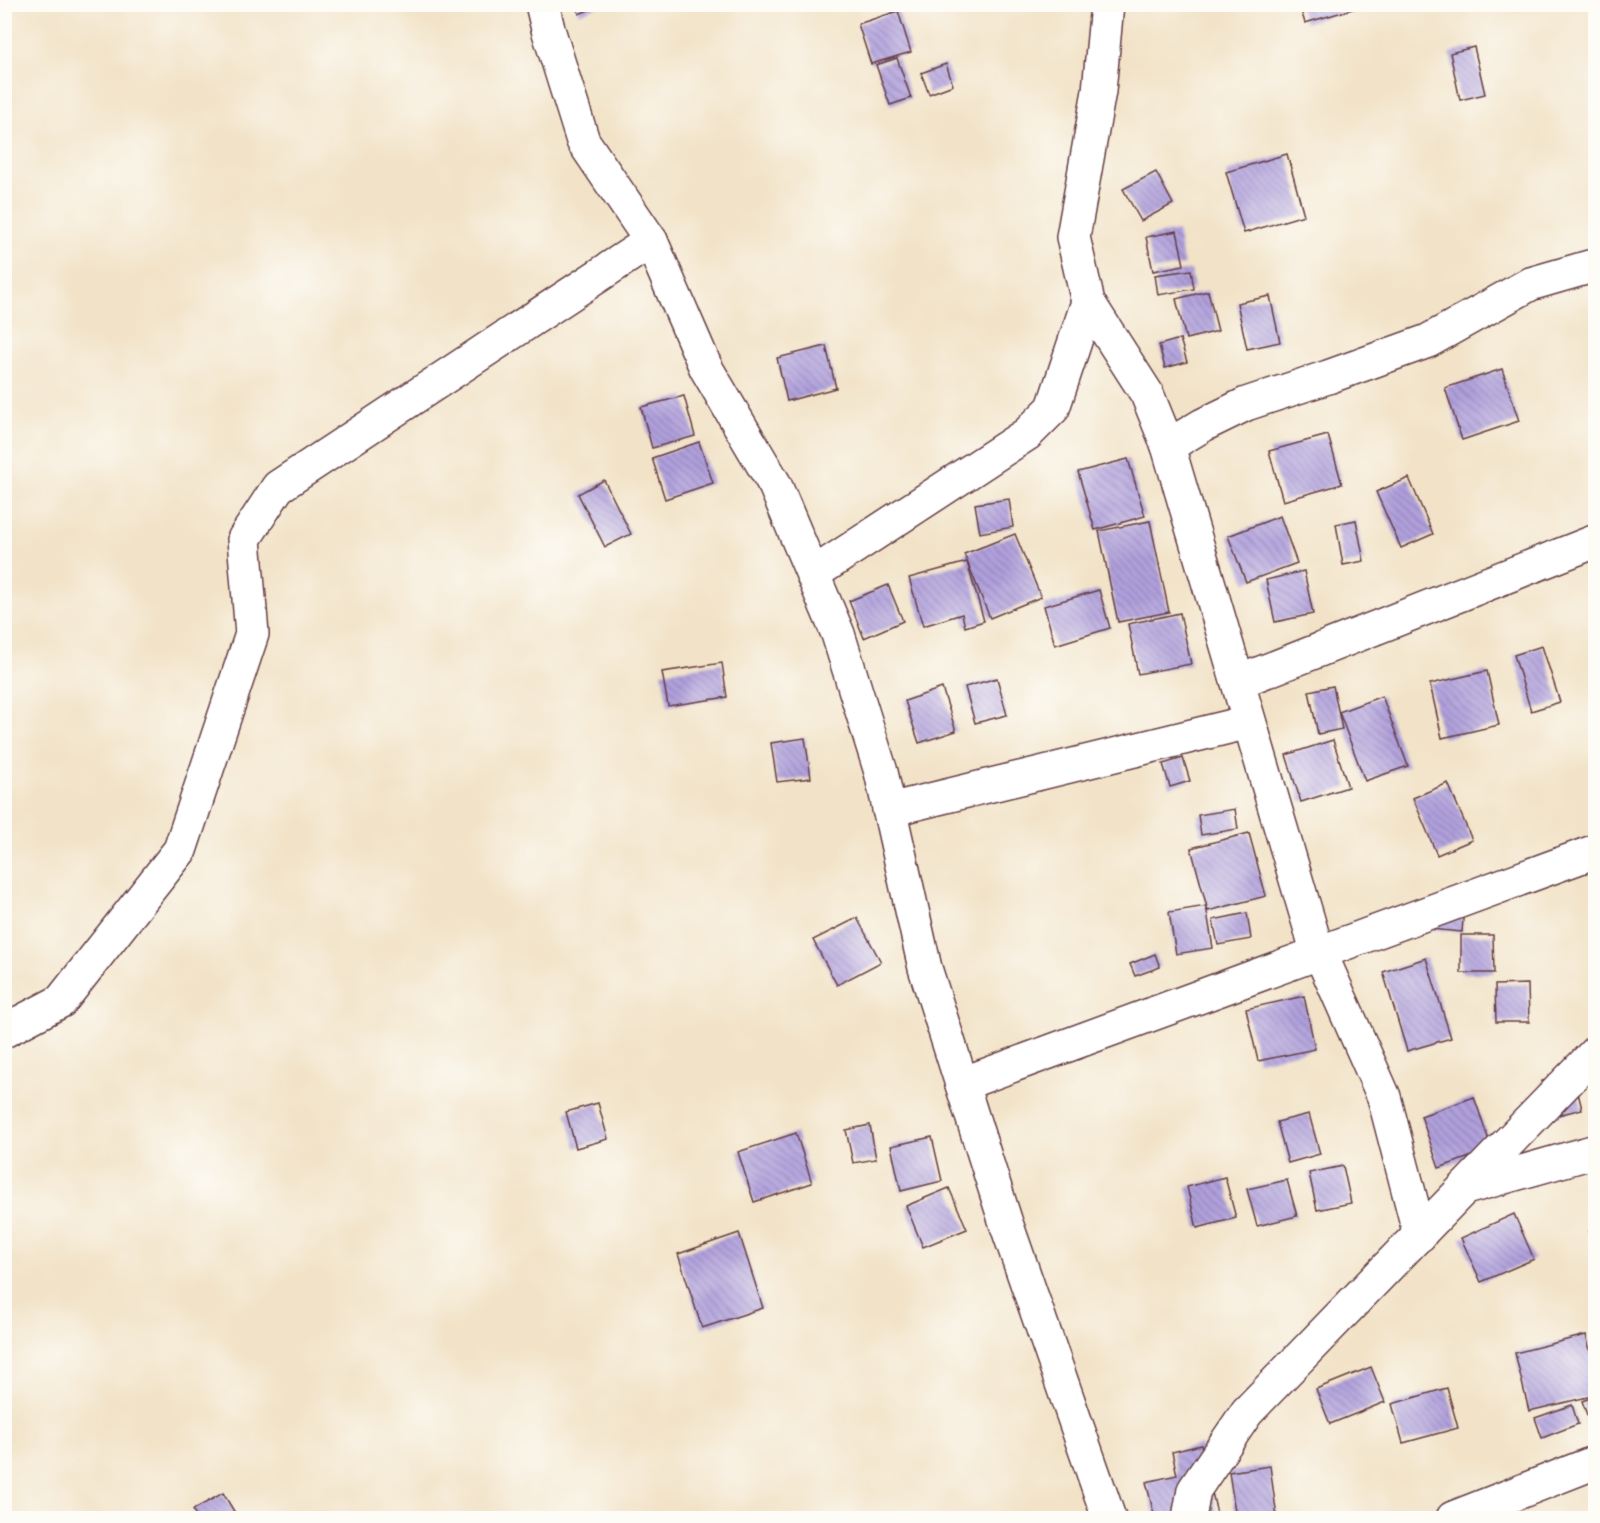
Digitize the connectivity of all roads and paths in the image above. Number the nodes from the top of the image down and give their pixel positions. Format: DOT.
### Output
graph roads {
  1 [pos="542,4"];
  2 [pos="1107,4"];
  3 [pos="651,241"];
  4 [pos="1596,265"];
  5 [pos="1088,302"];
  6 [pos="1168,446"];
  7 [pos="1596,542"];
  8 [pos="813,574"];
  9 [pos="1238,682"];
  10 [pos="1249,722"];
  11 [pos="889,810"];
  12 [pos="1596,851"];
  13 [pos="1320,953"];
  14 [pos="4,1032"];
  15 [pos="1596,1052"];
  16 [pos="962,1084"];
  17 [pos="1596,1151"];
  18 [pos="1465,1188"];
  19 [pos="1420,1235"];
  20 [pos="1596,1462"];
  21 [pos="1109,1518"];
  22 [pos="1189,1518"];
  23 [pos="1453,1518"];
  1 -- 3 [label="street"];
  2 -- 5 [label="street"];
  3 -- 8 [label="street"];
  3 -- 14 [label="street"];
  4 -- 6 [label="street"];
  5 -- 6 [label="street"];
  5 -- 8 [label="street"];
  6 -- 9 [label="street"];
  7 -- 9 [label="street"];
  8 -- 11 [label="street"];
  9 -- 10 [label="street"];
  10 -- 11 [label="street"];
  10 -- 13 [label="street"];
  11 -- 16 [label="street"];
  12 -- 13 [label="street"];
  13 -- 16 [label="street"];
  13 -- 19 [label="street"];
  15 -- 18 [label="street"];
  16 -- 21 [label="street"];
  17 -- 18 [label="street"];
  18 -- 19 [label="street"];
  19 -- 22 [label="street"];
  20 -- 23 [label="street"];
}
